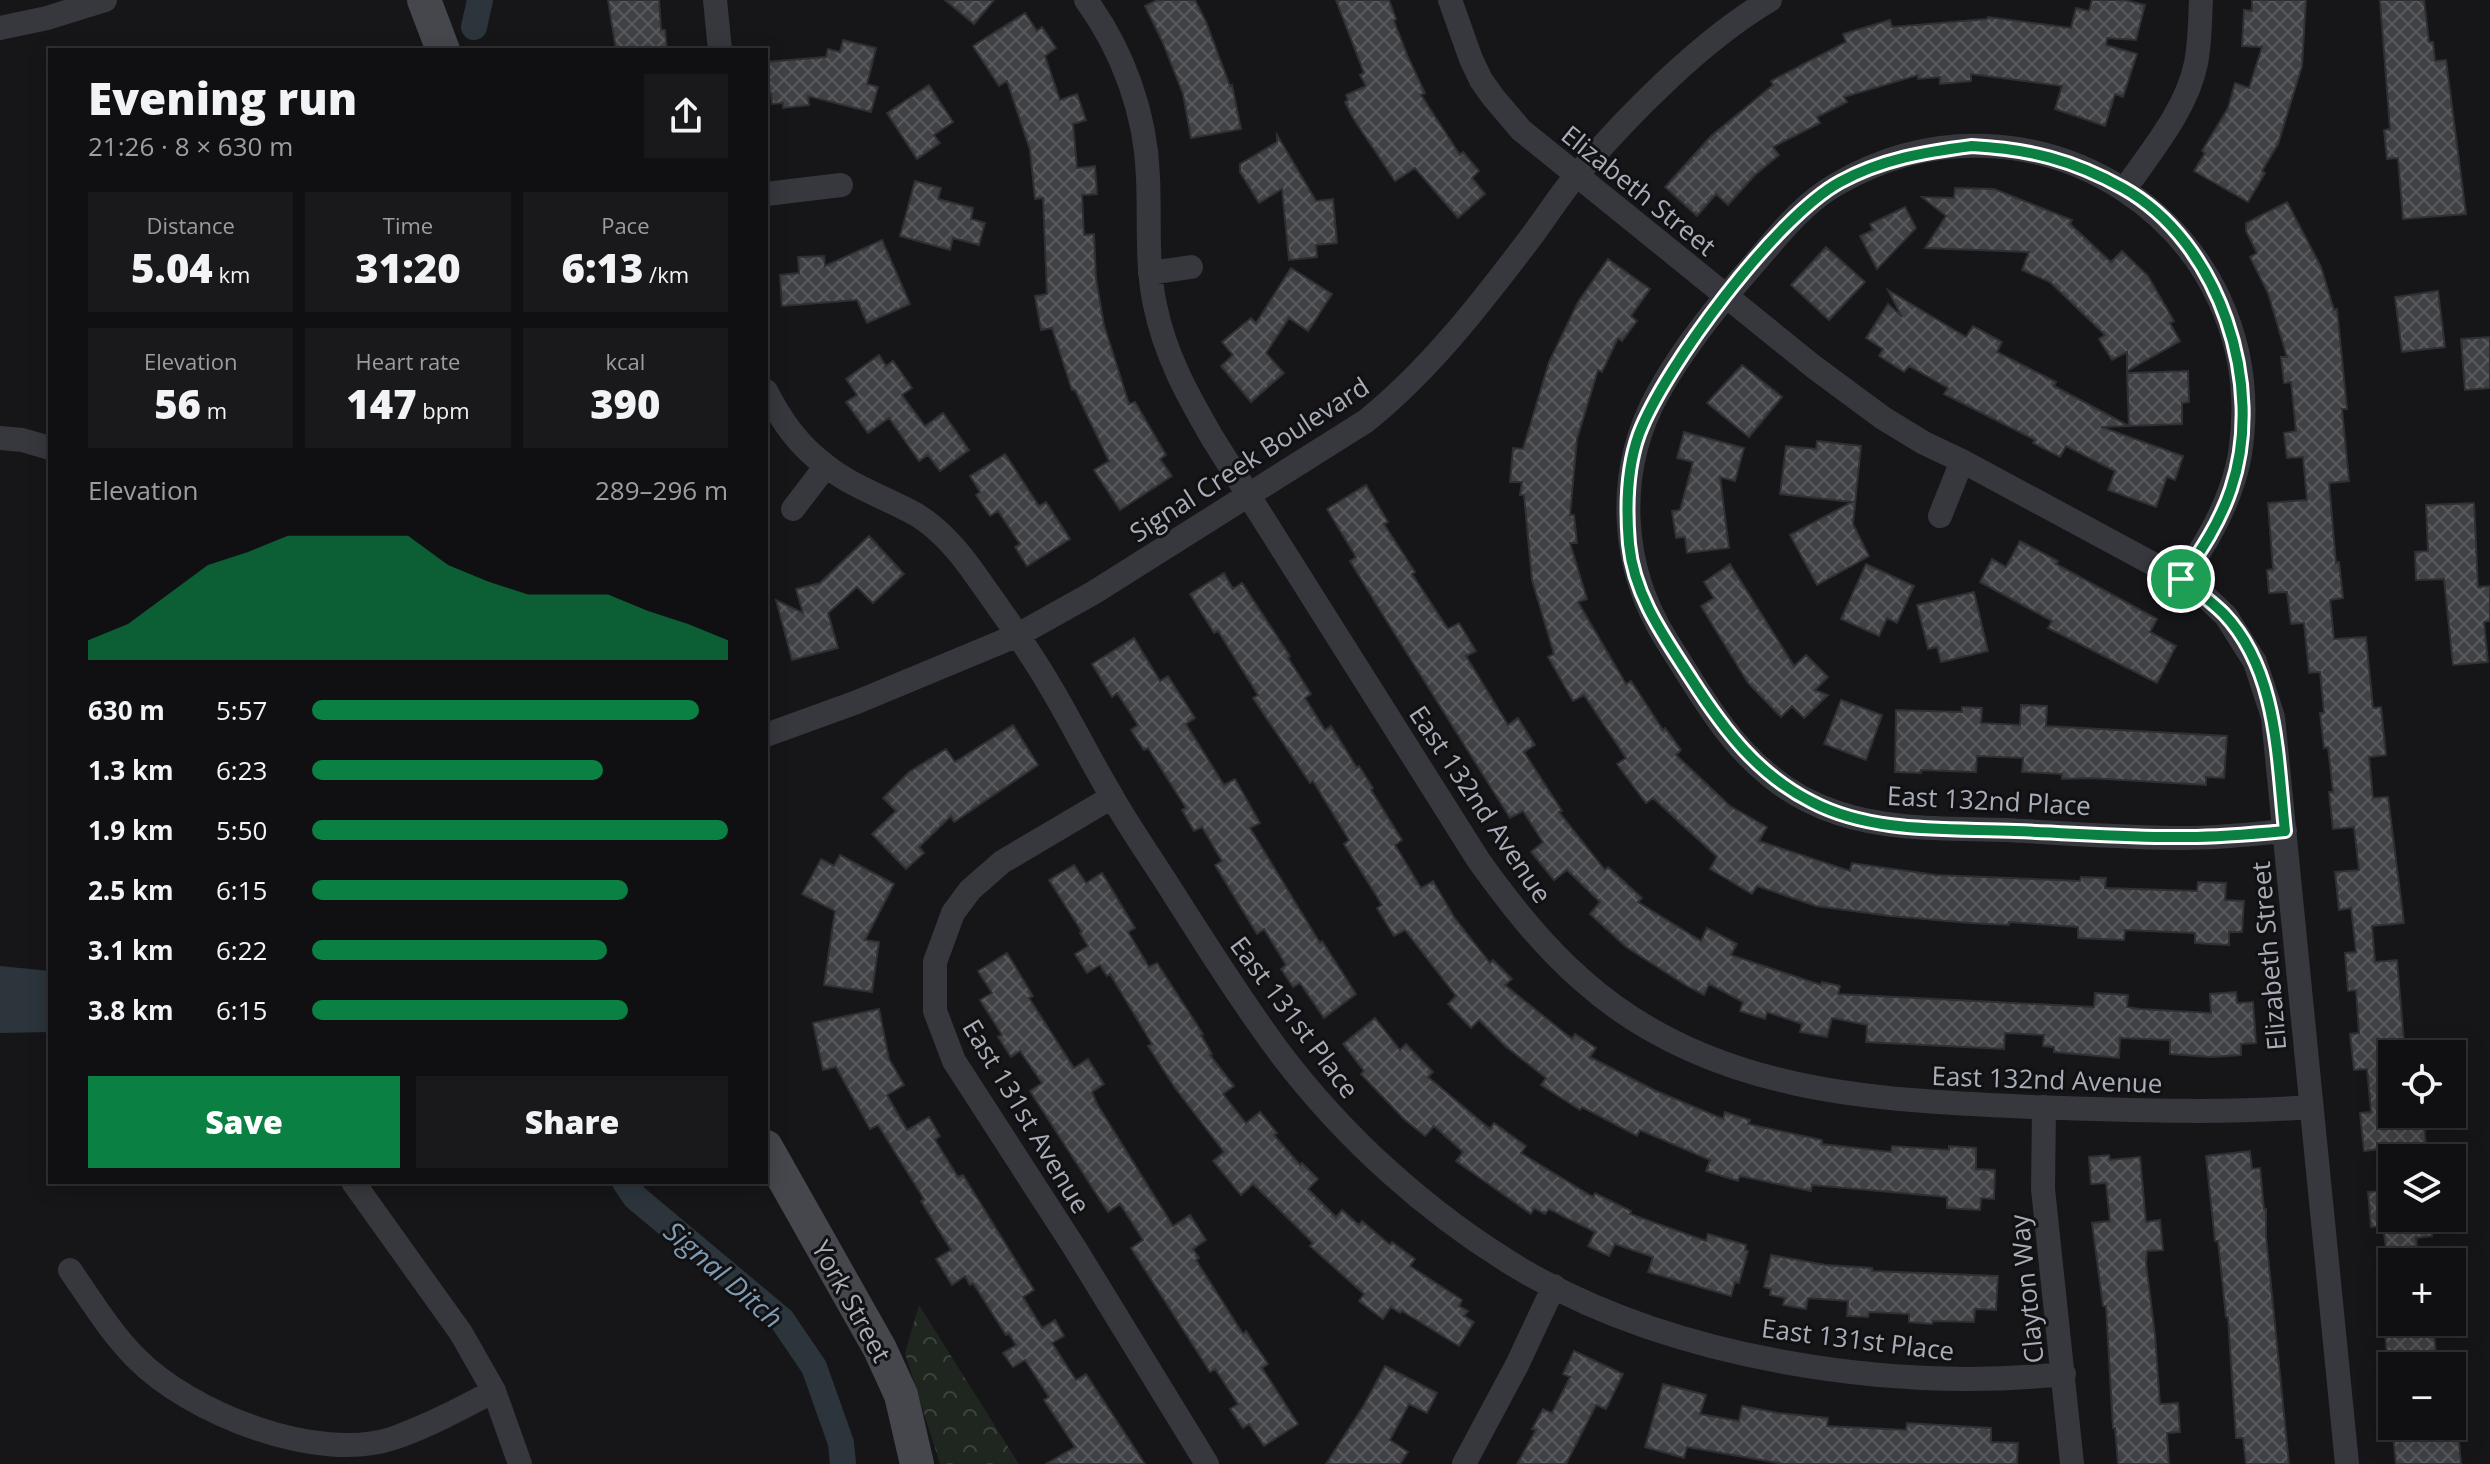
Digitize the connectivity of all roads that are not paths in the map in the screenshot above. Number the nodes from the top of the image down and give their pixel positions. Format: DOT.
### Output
graph roads {
  1 [pos="105,0"];
  2 [pos="424,0"];
  3 [pos="715,0"];
  4 [pos="1086,0"];
  5 [pos="1450,0"];
  6 [pos="1770,0"];
  7 [pos="2201,0"];
  8 [pos="0,28"];
  9 [pos="442,48"];
  10 [pos="720,48"];
  11 [pos="1575,177"];
  12 [pos="841,185"];
  13 [pos="2125,189"];
  14 [pos="768,194"];
  15 [pos="1191,267"];
  16 [pos="1150,273"];
  17 [pos="1726,296"];
  18 [pos="768,395"];
  19 [pos="0,438"];
  20 [pos="48,447"];
  21 [pos="1962,461"];
  22 [pos="826,466"];
  23 [pos="1251,495"];
  24 [pos="793,509"];
  25 [pos="1940,516"];
  26 [pos="2181,579"];
  27 [pos="1018,635"];
  28 [pos="768,734"];
  29 [pos="1112,797"];
  30 [pos="2285,831"];
  31 [pos="2044,1107"];
  32 [pos="2311,1107"];
  33 [pos="768,1151"];
  34 [pos="354,1184"];
  35 [pos="70,1270"];
  36 [pos="1554,1286"];
  37 [pos="2064,1374"];
  38 [pos="494,1391"];
  39 [pos="520,1464"];
  40 [pos="917,1464"];
  41 [pos="1207,1464"];
  42 [pos="1464,1464"];
  43 [pos="2072,1464"];
  44 [pos="2347,1464"];
  1 -- 8 [label="street"];
  2 -- 9 [label="street"];
  3 -- 10 [label="street"];
  4 -- 16 [label="street, East 132nd Avenue"];
  5 -- 11 [label="street, Elizabeth Street"];
  6 -- 11 [label="street, Signal Creek Boulevard"];
  7 -- 13 [label="street"];
  11 -- 17 [label="street, Elizabeth Street"];
  11 -- 23 [label="street, Signal Creek Boulevard"];
  12 -- 14 [label="street"];
  13 -- 17 [label="street, East 132nd Place"];
  13 -- 26 [label="street, East 132nd Place"];
  15 -- 16 [label="street"];
  16 -- 23 [label="street, East 132nd Avenue"];
  17 -- 21 [label="street, Elizabeth Street"];
  17 -- 30 [label="street, East 132nd Place"];
  18 -- 22 [label="street, East 131st Place"];
  19 -- 20 [label="street"];
  21 -- 25 [label="street"];
  21 -- 26 [label="street, Elizabeth Street"];
  22 -- 24 [label="street"];
  22 -- 27 [label="street, East 131st Place"];
  23 -- 27 [label="street, Signal Creek Boulevard"];
  23 -- 31 [label="street, East 132nd Avenue"];
  26 -- 30 [label="street, Elizabeth Street"];
  27 -- 28 [label="street, Signal Creek Boulevard"];
  27 -- 29 [label="street, East 131st Place"];
  29 -- 36 [label="street, East 131st Place"];
  29 -- 41 [label="street, East 131st Avenue"];
  30 -- 32 [label="street, Elizabeth Street"];
  31 -- 32 [label="street, East 132nd Avenue"];
  31 -- 37 [label="street, Clayton Way"];
  32 -- 44 [label="street, Elizabeth Street"];
  33 -- 40 [label="street, York Street"];
  34 -- 38 [label="street"];
  35 -- 38 [label="street"];
  36 -- 37 [label="street, East 131st Place"];
  36 -- 42 [label="street"];
  37 -- 43 [label="street, Clayton Way"];
  38 -- 39 [label="street"];
}
